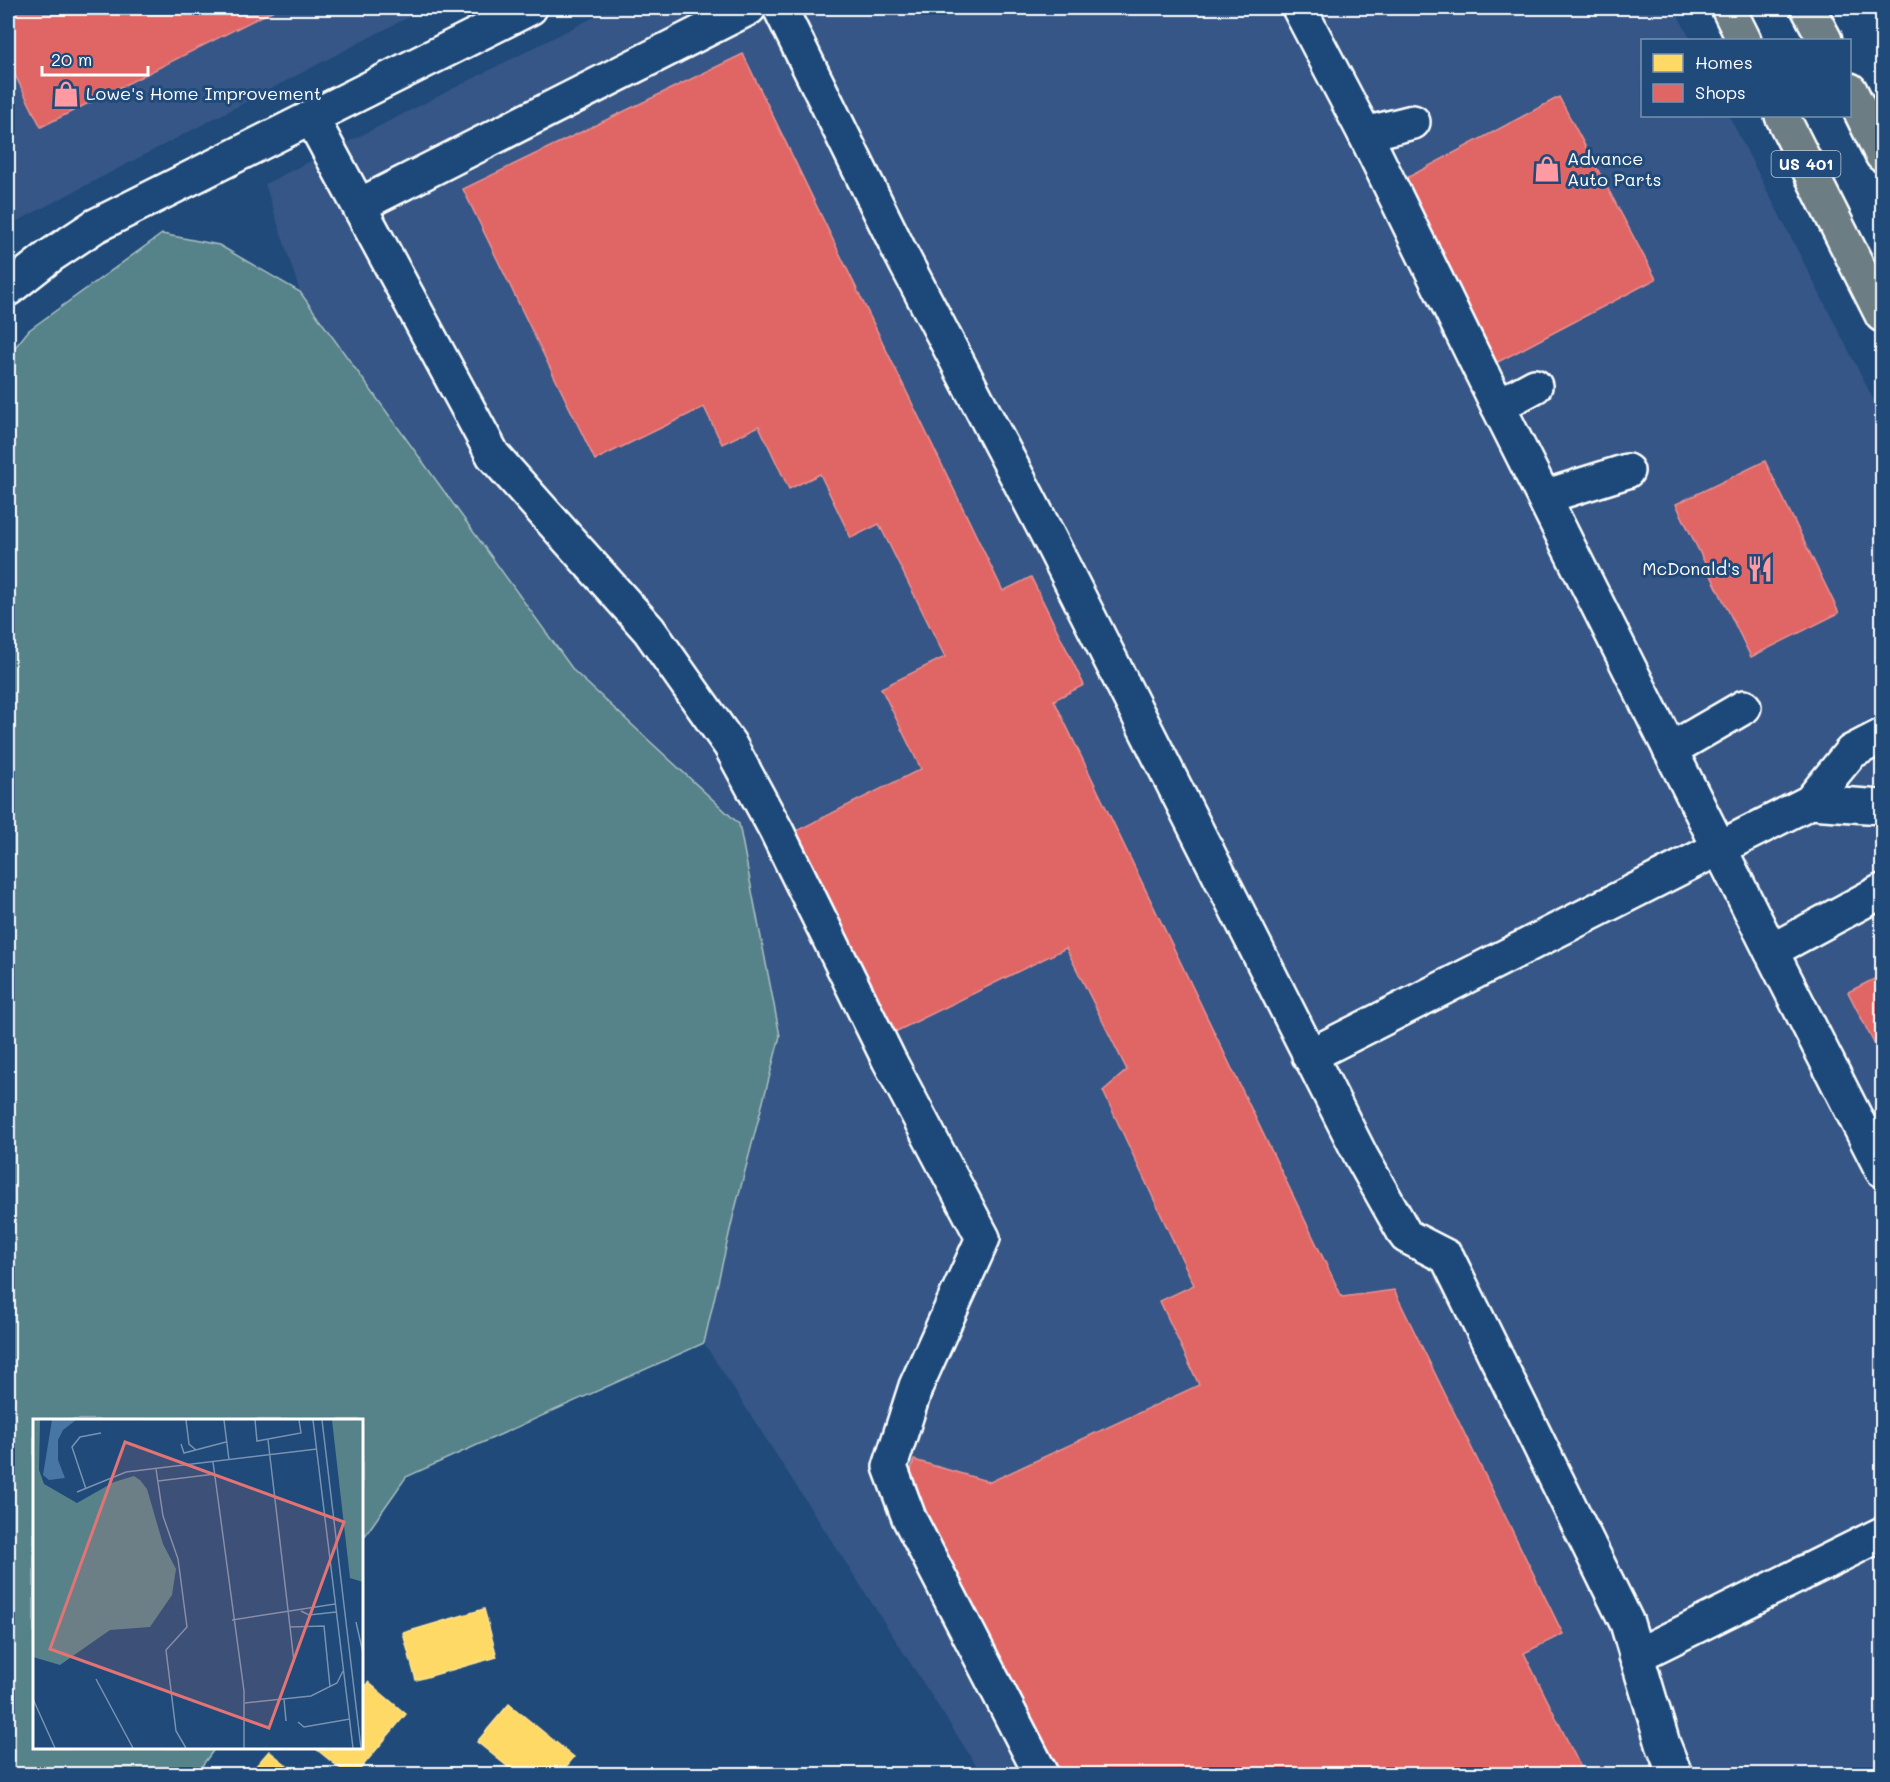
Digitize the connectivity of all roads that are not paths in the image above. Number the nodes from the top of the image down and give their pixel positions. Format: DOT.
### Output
graph roads {
  1 [pos="530,8"];
  2 [pos="749,8"];
  3 [pos="780,8"];
  4 [pos="1299,8"];
  5 [pos="1728,8"];
  6 [pos="1808,8"];
  7 [pos="1744,39"];
  8 [pos="1824,39"];
  9 [pos="1851,92"];
  10 [pos="311,117"];
  11 [pos="1783,117"];
  12 [pos="1413,122"];
  13 [pos="1365,134"];
  14 [pos="1882,155"];
  15 [pos="360,205"];
  16 [pos="8,289"];
  17 [pos="1882,315"];
  18 [pos="1535,386"];
  19 [pos="1498,406"];
  20 [pos="1627,471"];
  21 [pos="1544,497"];
  22 [pos="1744,707"];
  23 [pos="1882,736"];
  24 [pos="1670,750"];
  25 [pos="1810,802"];
  26 [pos="1882,807"];
  27 [pos="1719,848"];
  28 [pos="1882,891"];
  29 [pos="1771,951"];
  30 [pos="1309,1056"];
  31 [pos="1882,1170"];
  32 [pos="1882,1534"];
  33 [pos="1636,1656"];
  34 [pos="1041,1774"];
  35 [pos="1675,1774"];
  1 -- 10 [label="lane"];
  2 -- 15 [label="lane"];
  3 -- 30 [label="lane"];
  4 -- 13 [label="lane"];
  5 -- 7 [label="main road"];
  6 -- 8 [label="main road"];
  9 -- 14 [label="main road"];
  10 -- 15 [label="lane"];
  10 -- 16 [label="lane"];
  11 -- 17 [label="main road, US 401"];
  12 -- 13 [label="lane"];
  13 -- 19 [label="lane"];
  15 -- 34 [label="lane"];
  18 -- 19 [label="lane"];
  19 -- 21 [label="lane"];
  20 -- 21 [label="lane"];
  21 -- 24 [label="lane"];
  22 -- 24 [label="lane"];
  23 -- 25 [label="lane"];
  24 -- 27 [label="lane"];
  25 -- 26 [label="lane"];
  25 -- 27 [label="lane"];
  27 -- 29 [label="lane"];
  27 -- 30 [label="lane"];
  28 -- 29 [label="lane"];
  29 -- 31 [label="lane"];
  30 -- 33 [label="lane"];
  32 -- 33 [label="lane"];
  33 -- 35 [label="lane"];
}
